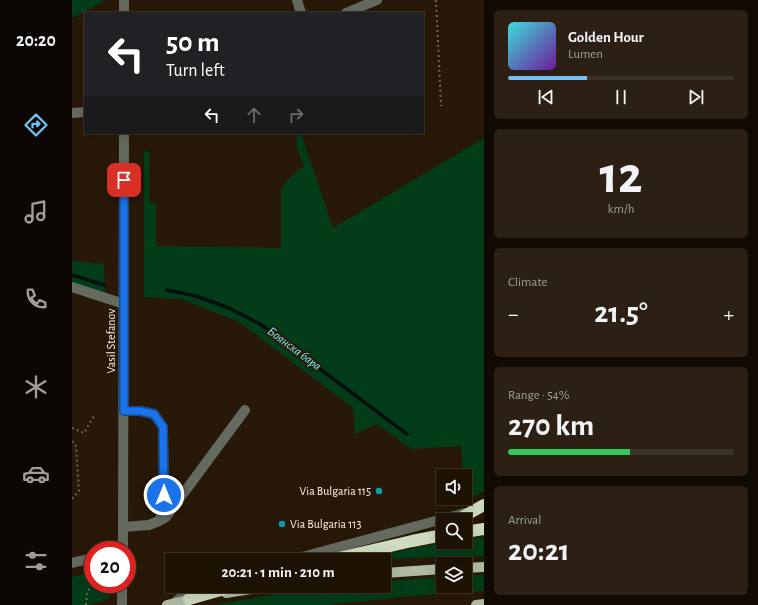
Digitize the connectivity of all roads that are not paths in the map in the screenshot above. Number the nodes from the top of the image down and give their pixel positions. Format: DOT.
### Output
graph roads {
  1 [pos="124,0"];
  2 [pos="297,0"];
  3 [pos="377,0"];
  4 [pos="124,12"];
  5 [pos="301,12"];
  6 [pos="348,12"];
  7 [pos="84,112"];
  8 [pos="72,113"];
  9 [pos="124,134"];
  10 [pos="72,287"];
  11 [pos="124,304"];
  12 [pos="245,410"];
  13 [pos="124,411"];
  14 [pos="479,508"];
  15 [pos="470,513"];
  16 [pos="159,521"];
  17 [pos="123,527"];
  18 [pos="436,529"];
  19 [pos="484,529"];
  20 [pos="472,531"];
  21 [pos="436,536"];
  22 [pos="123,541"];
  23 [pos="412,541"];
  24 [pos="315,553"];
  25 [pos="360,553"];
  26 [pos="84,560"];
  27 [pos="72,563"];
  28 [pos="472,568"];
  29 [pos="484,568"];
  30 [pos="436,569"];
  31 [pos="391,573"];
  32 [pos="185,593"];
  33 [pos="210,593"];
  34 [pos="226,593"];
  35 [pos="189,599"];
  36 [pos="171,604"];
  37 [pos="484,604"];
  38 [pos="476,605"];
  1 -- 4 [label="street"];
  2 -- 5 [label="street"];
  3 -- 6 [label="street"];
  7 -- 8 [label="street"];
  9 -- 11 [label="street, Vasil Stefanov"];
  10 -- 11 [label="street"];
  11 -- 13 [label="street, Vasil Stefanov"];
  12 -- 16 [label="street"];
  13 -- 16 [label="street"];
  13 -- 17 [label="street, Vasil Stefanov"];
  14 -- 15 [label="highway"];
  14 -- 24 [label="street"];
  16 -- 17 [label="street"];
  17 -- 22 [label="street, Vasil Stefanov"];
  18 -- 23 [label="highway"];
  19 -- 20 [label="highway"];
  21 -- 23 [label="highway"];
  23 -- 25 [label="highway"];
  26 -- 27 [label="street"];
  28 -- 29 [label="main road"];
  30 -- 31 [label="main road"];
  32 -- 36 [label="street"];
  33 -- 35 [label="highway"];
  34 -- 35 [label="main road"];
  35 -- 36 [label="main road"];
  37 -- 38 [label="main road"];
}
